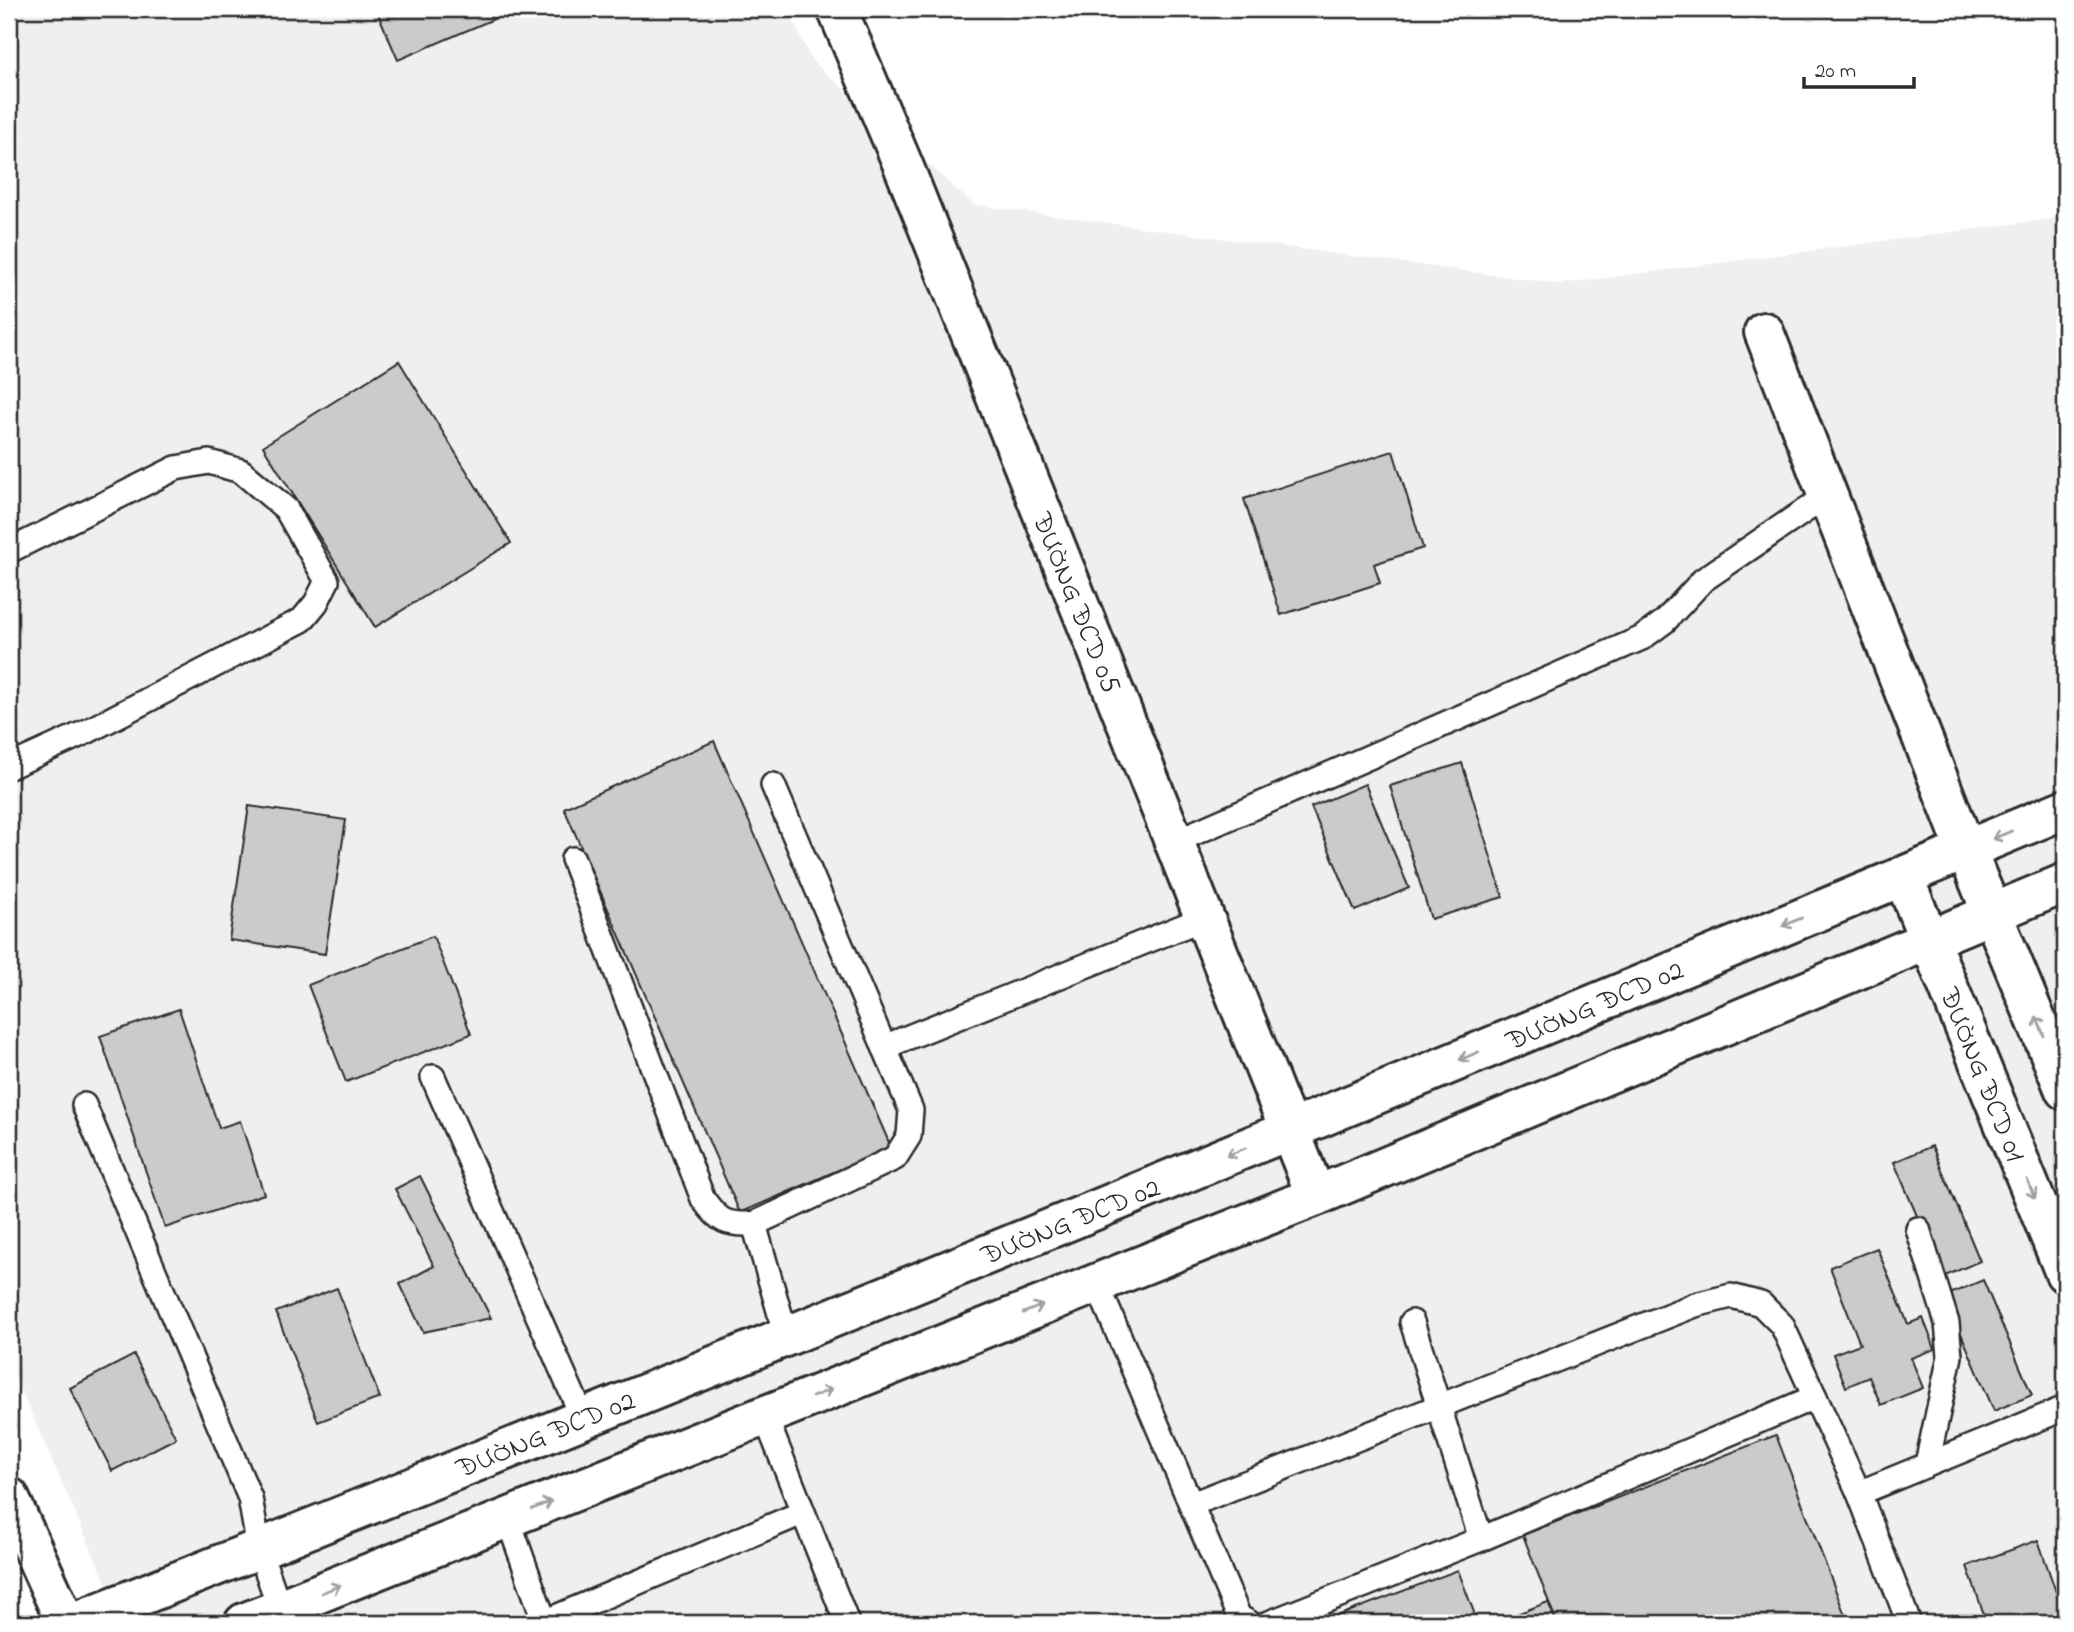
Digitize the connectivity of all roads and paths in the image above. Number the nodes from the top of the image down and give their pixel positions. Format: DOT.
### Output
graph roads {
  1 [pos="837,9"];
  2 [pos="1764,332"];
  3 [pos="1828,495"];
  4 [pos="9,551"];
  5 [pos="9,767"];
  6 [pos="773,785"];
  7 [pos="2065,809"];
  8 [pos="1174,842"];
  9 [pos="1966,850"];
  10 [pos="573,859"];
  11 [pos="1903,876"];
  12 [pos="2065,883"];
  13 [pos="1994,913"];
  14 [pos="1204,918"];
  15 [pos="1929,941"];
  16 [pos="884,1047"];
  17 [pos="433,1077"];
  18 [pos="2065,1090"];
  19 [pos="84,1105"];
  20 [pos="1289,1130"];
  21 [pos="1316,1196"];
  22 [pos="754,1224"];
  23 [pos="1918,1228"];
  24 [pos="2065,1273"];
  25 [pos="1097,1284"];
  26 [pos="1412,1322"];
  27 [pos="786,1335"];
  28 [pos="1815,1397"];
  29 [pos="1438,1407"];
  30 [pos="2065,1408"];
  31 [pos="765,1416"];
  32 [pos="583,1418"];
  33 [pos="1927,1464"];
  34 [pos="1859,1493"];
  35 [pos="9,1497"];
  36 [pos="1192,1504"];
  37 [pos="802,1513"];
  38 [pos="508,1519"];
  39 [pos="1481,1539"];
  40 [pos="260,1549"];
  41 [pos="280,1609"];
  42 [pos="66,1623"];
  43 [pos="72,1623"];
  44 [pos="244,1623"];
  45 [pos="544,1623"];
  46 [pos="847,1623"];
  47 [pos="1250,1623"];
  48 [pos="1269,1623"];
  49 [pos="1909,1623"];
  1 -- 8 [label="street, ĐƯỜNG ĐCD 05"];
  2 -- 3 [label="street"];
  3 -- 8 [label="lane"];
  3 -- 9 [label="street"];
  4 -- 5 [label="lane"];
  6 -- 16 [label="lane"];
  7 -- 9 [label="street, ĐƯỜNG ĐCD 02, one-way"];
  8 -- 14 [label="street, ĐƯỜNG ĐCD 05"];
  9 -- 11 [label="street, ĐƯỜNG ĐCD 02"];
  9 -- 13 [label="street"];
  10 -- 22 [label="lane"];
  11 -- 15 [label="street, ĐƯỜNG ĐCD 01"];
  11 -- 20 [label="street, ĐƯỜNG ĐCD 02, one-way"];
  12 -- 13 [label="street"];
  13 -- 15 [label="street"];
  18 -- 13 [label="street, one-way"];
  14 -- 16 [label="lane"];
  14 -- 20 [label="street, ĐƯỜNG ĐCD 05"];
  15 -- 21 [label="street"];
  15 -- 24 [label="street, ĐƯỜNG ĐCD 01, one-way"];
  16 -- 22 [label="lane"];
  17 -- 32 [label="lane"];
  19 -- 40 [label="lane"];
  20 -- 21 [label="street, ĐƯỜNG ĐCD 05"];
  20 -- 27 [label="street, ĐƯỜNG ĐCD 02, one-way"];
  21 -- 25 [label="street"];
  22 -- 27 [label="lane"];
  23 -- 33 [label="lane"];
  31 -- 25 [label="street, one-way"];
  25 -- 36 [label="lane"];
  26 -- 29 [label="lane"];
  27 -- 32 [label="street, ĐƯỜNG ĐCD 02"];
  28 -- 29 [label="lane"];
  28 -- 34 [label="lane"];
  28 -- 39 [label="lane"];
  29 -- 36 [label="lane"];
  29 -- 39 [label="lane"];
  30 -- 33 [label="lane"];
  31 -- 37 [label="lane"];
  38 -- 31 [label="street, one-way"];
  32 -- 40 [label="street, ĐƯỜNG ĐCD 02"];
  33 -- 34 [label="lane"];
  34 -- 49 [label="lane"];
  35 -- 42 [label="street"];
  36 -- 47 [label="lane"];
  37 -- 45 [label="lane"];
  37 -- 46 [label="lane"];
  41 -- 38 [label="street, one-way"];
  38 -- 45 [label="lane"];
  39 -- 48 [label="lane"];
  40 -- 41 [label="lane"];
  40 -- 43 [label="street, ĐƯỜNG ĐCD 02"];
  41 -- 44 [label="street"];
}
